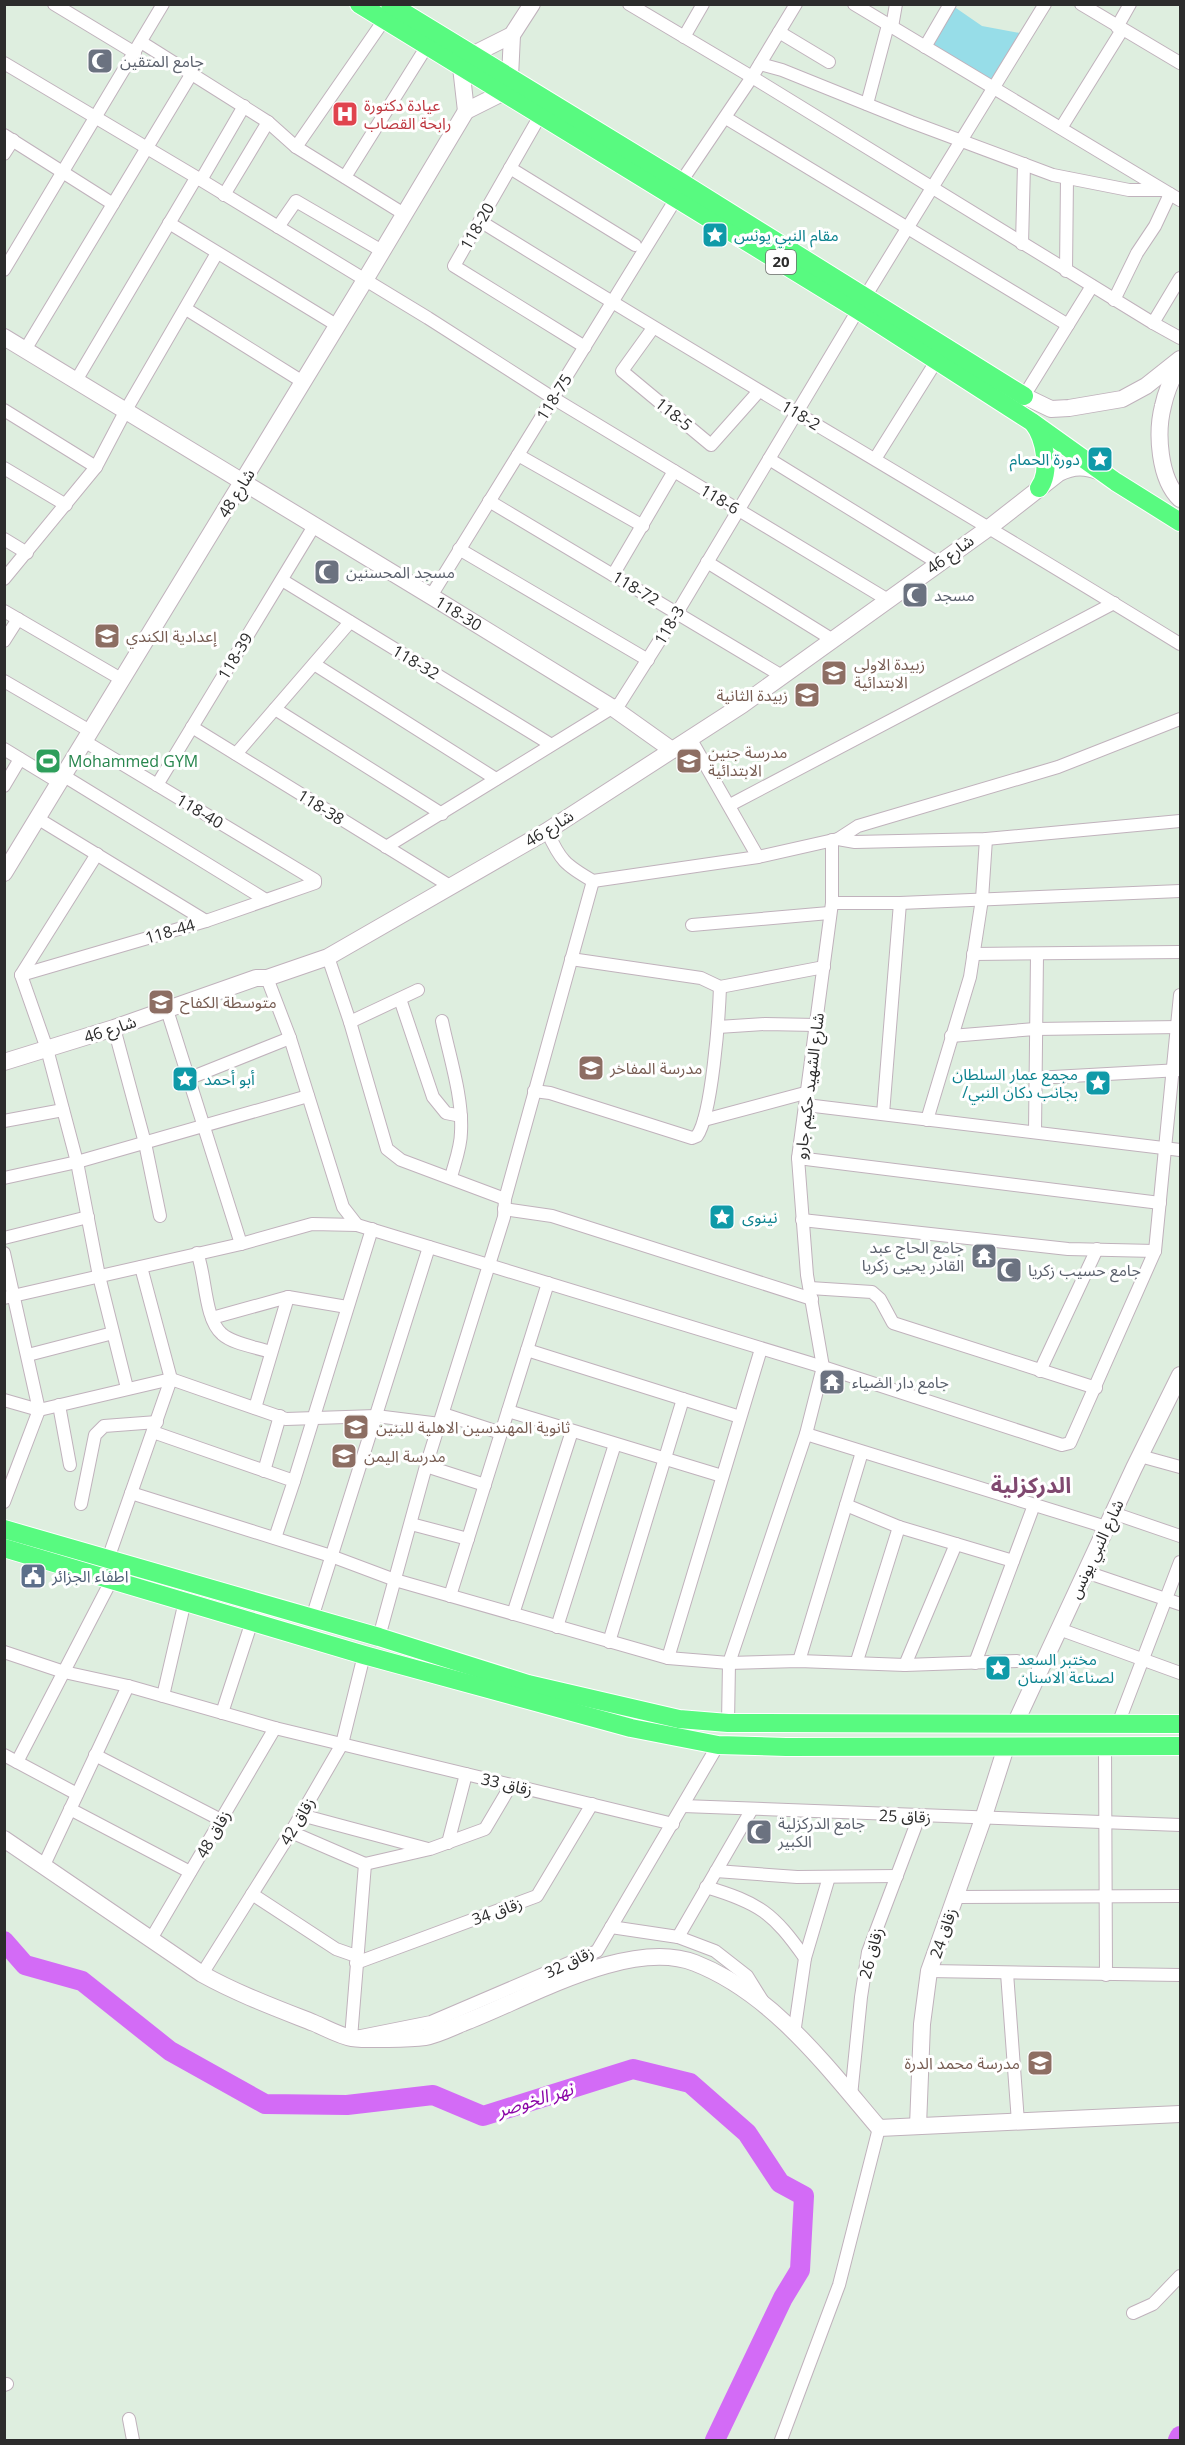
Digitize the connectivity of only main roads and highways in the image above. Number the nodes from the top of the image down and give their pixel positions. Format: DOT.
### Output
graph roads {
  1 [pos="359,4"];
  2 [pos="387,12"];
  3 [pos="466,61"];
  4 [pos="507,85"];
  5 [pos="679,190"];
  6 [pos="862,303"];
  7 [pos="1024,396"];
  8 [pos="1032,422"];
  9 [pos="1039,488"];
  10 [pos="1180,522"];
  11 [pos="4,1529"];
  12 [pos="4,1548"];
  13 [pos="1180,1724"];
  14 [pos="1180,1746"];
  1 -- 2 [label="main road"];
  2 -- 3 [label="main road"];
  2 -- 3 [label="main road"];
  3 -- 4 [label="main road, 20"];
  4 -- 5 [label="main road, 20"];
  4 -- 5 [label="main road, 20"];
  5 -- 6 [label="main road, 20"];
  6 -- 7 [label="main road, 20"];
  6 -- 8 [label="main road, 20"];
  8 -- 9 [label="main road"];
  8 -- 10 [label="main road, 20"];
  11 -- 13 [label="main road"];
  12 -- 14 [label="main road"];
}
